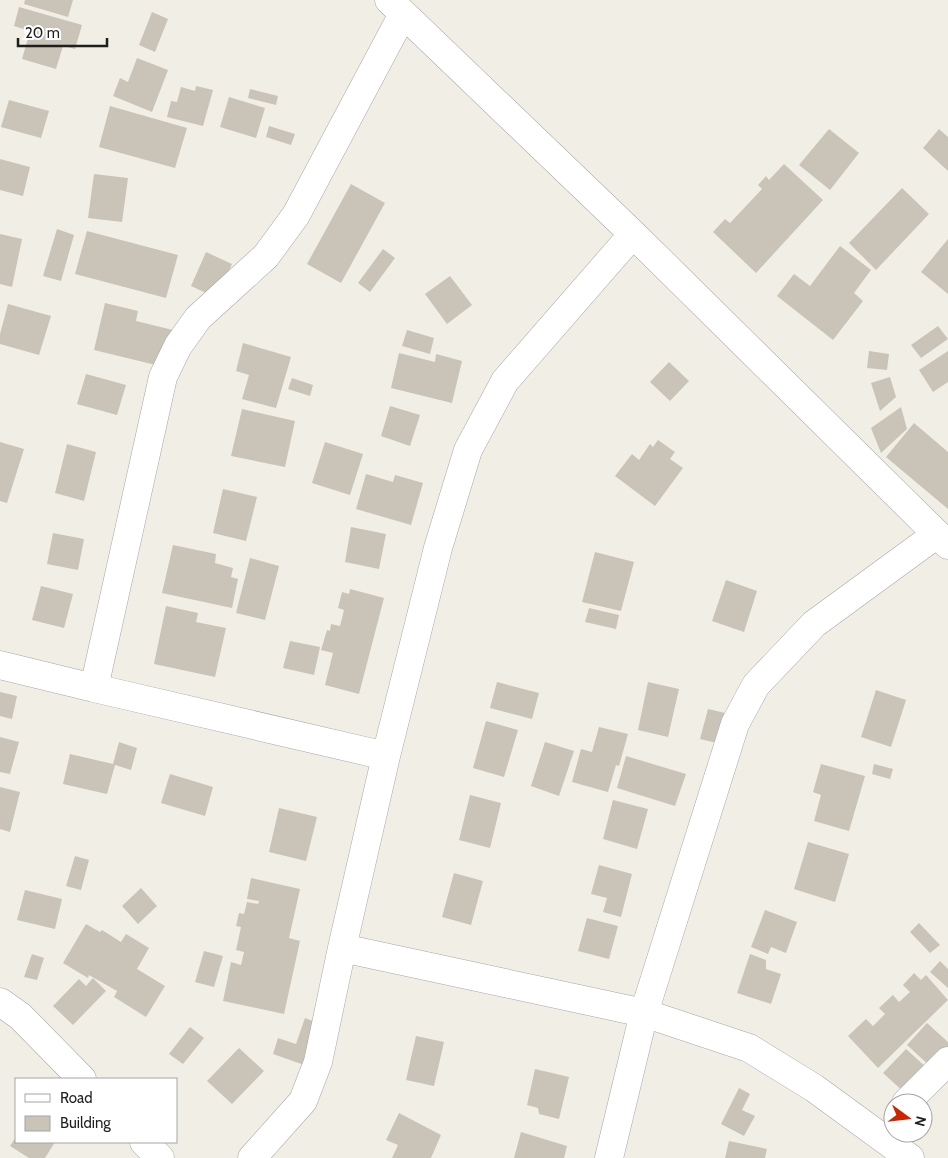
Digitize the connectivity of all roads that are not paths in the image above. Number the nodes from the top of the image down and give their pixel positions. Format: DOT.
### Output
graph roads {
  1 [pos="396,7"];
  2 [pos="633,234"];
  3 [pos="943,539"];
  4 [pos="0,665"];
  5 [pos="94,688"];
  6 [pos="386,756"];
  7 [pos="342,948"];
  8 [pos="0,1002"];
  9 [pos="644,1013"];
  10 [pos="948,1061"];
  11 [pos="81,1078"];
  12 [pos="916,1093"];
  13 [pos="883,1123"];
  14 [pos="145,1143"];
  15 [pos="899,1143"];
  16 [pos="160,1158"];
  17 [pos="252,1158"];
  18 [pos="608,1158"];
  19 [pos="910,1158"];
  1 -- 2 [label="street"];
  1 -- 5 [label="street"];
  2 -- 3 [label="street"];
  2 -- 6 [label="street"];
  3 -- 9 [label="street"];
  4 -- 5 [label="street"];
  5 -- 6 [label="street"];
  6 -- 7 [label="street"];
  7 -- 9 [label="street"];
  7 -- 17 [label="street"];
  8 -- 11 [label="street"];
  9 -- 13 [label="street"];
  9 -- 18 [label="street"];
  10 -- 12 [label="street"];
  14 -- 16 [label="street"];
  15 -- 19 [label="street"];
}
